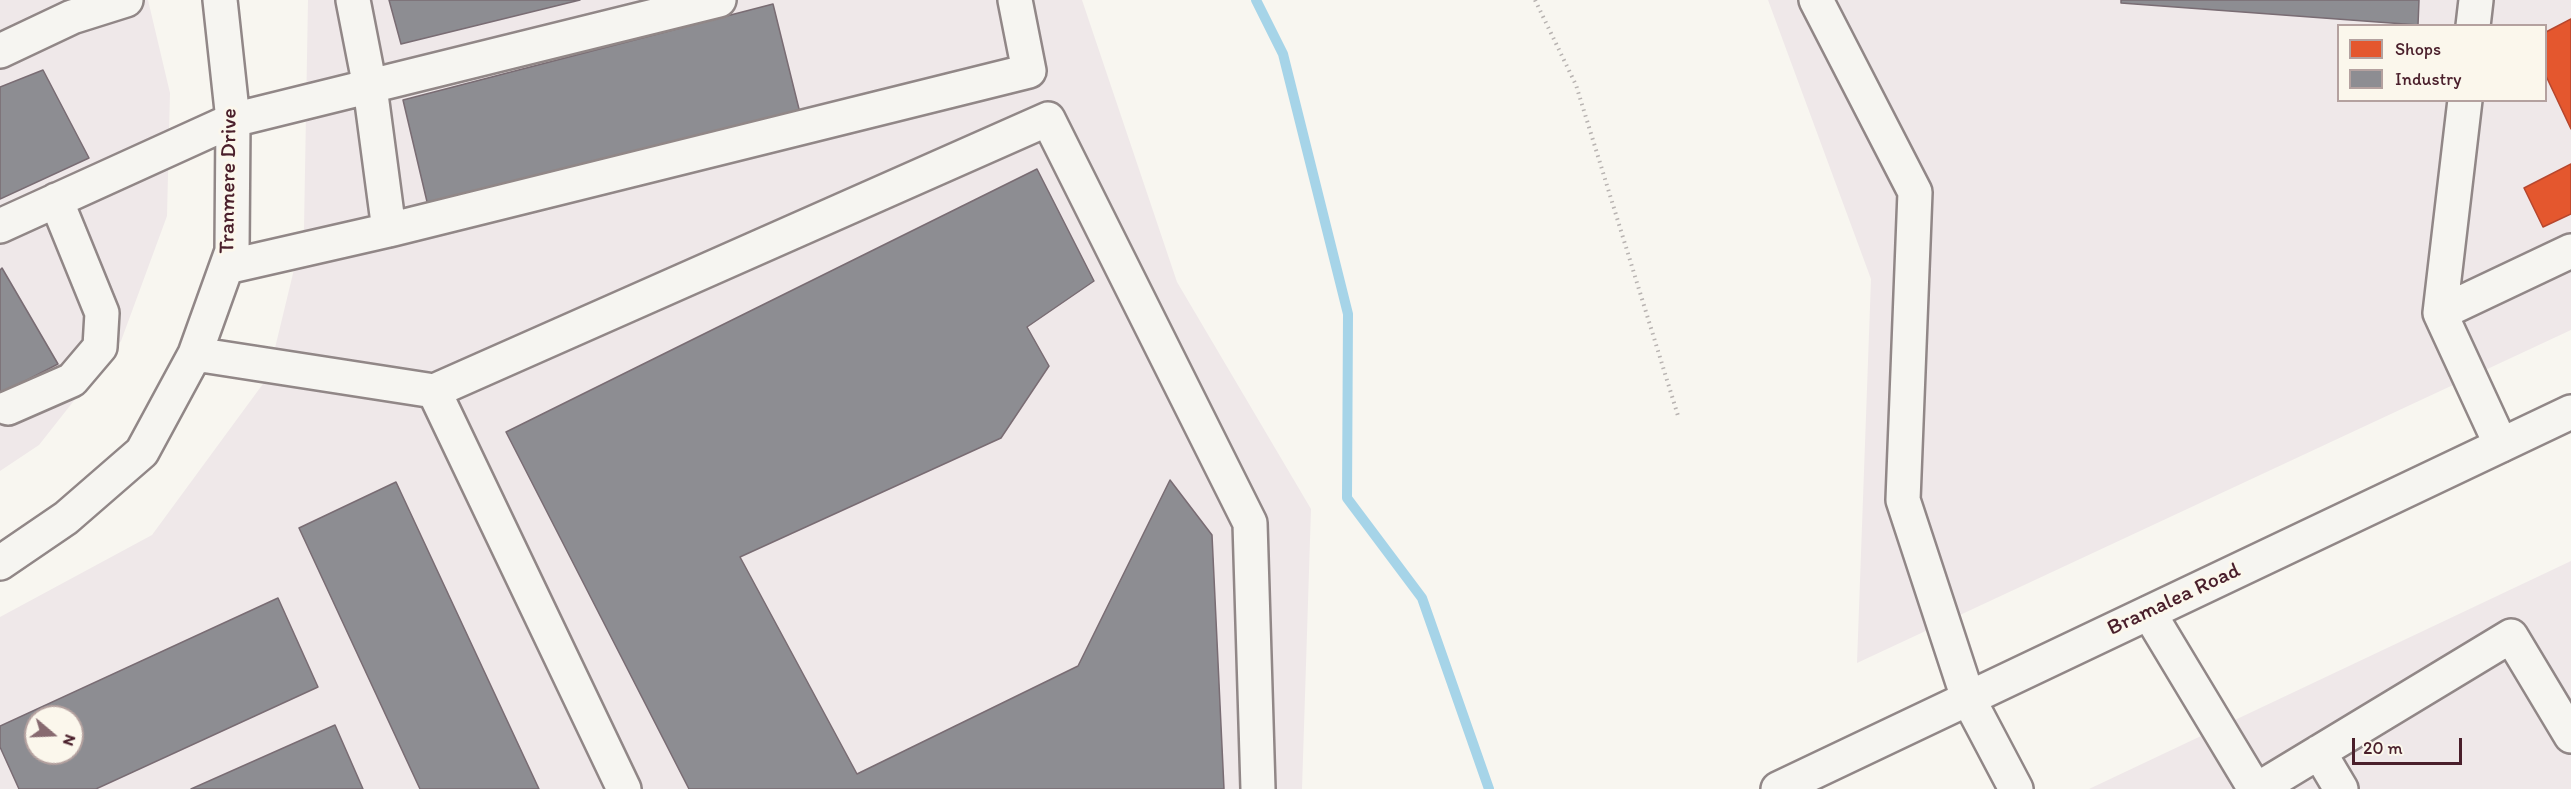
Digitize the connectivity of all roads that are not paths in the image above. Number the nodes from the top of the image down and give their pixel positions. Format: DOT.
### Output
graph roads {
  1 [pos="126,0"];
  2 [pos="220,0"];
  3 [pos="352,0"];
  4 [pos="719,0"];
  5 [pos="1015,0"];
  6 [pos="1816,0"];
  7 [pos="2476,0"];
  8 [pos="2473,24"];
  9 [pos="0,51"];
  10 [pos="370,87"];
  11 [pos="2465,102"];
  12 [pos="233,120"];
  13 [pos="56,200"];
  14 [pos="0,226"];
  15 [pos="389,230"];
  16 [pos="2571,251"];
  17 [pos="227,267"];
  18 [pos="2440,313"];
  19 [pos="195,354"];
  20 [pos="434,391"];
  21 [pos="8,408"];
  22 [pos="2571,412"];
  23 [pos="2501,445"];
  24 [pos="0,563"];
  25 [pos="2149,613"];
  26 [pos="1968,698"];
  27 [pos="2571,736"];
  28 [pos="2319,752"];
  29 [pos="624,789"];
  30 [pos="1258,789"];
  31 [pos="1778,789"];
  32 [pos="2016,789"];
  33 [pos="2257,789"];
  34 [pos="2341,789"];
  1 -- 9 [label="main road"];
  2 -- 12 [label="main road, Tranmere Drive"];
  3 -- 10 [label="main road"];
  4 -- 10 [label="main road"];
  5 -- 15 [label="main road"];
  6 -- 26 [label="main road"];
  7 -- 8 [label="main road"];
  10 -- 12 [label="main road"];
  10 -- 15 [label="main road"];
  11 -- 18 [label="main road"];
  12 -- 13 [label="main road"];
  12 -- 17 [label="main road, Tranmere Drive"];
  13 -- 14 [label="main road"];
  13 -- 21 [label="main road"];
  15 -- 17 [label="main road"];
  16 -- 18 [label="main road"];
  17 -- 19 [label="main road, Tranmere Drive"];
  18 -- 23 [label="main road"];
  19 -- 20 [label="main road"];
  19 -- 24 [label="main road, Tranmere Drive"];
  20 -- 29 [label="main road"];
  20 -- 30 [label="main road"];
  22 -- 23 [label="main road, Bramalea Road"];
  23 -- 25 [label="main road, Bramalea Road"];
  25 -- 26 [label="main road, Bramalea Road"];
  25 -- 33 [label="main road"];
  26 -- 31 [label="main road, Bramalea Road"];
  26 -- 32 [label="main road"];
  27 -- 28 [label="main road"];
  28 -- 33 [label="main road"];
  28 -- 34 [label="main road"];
}
